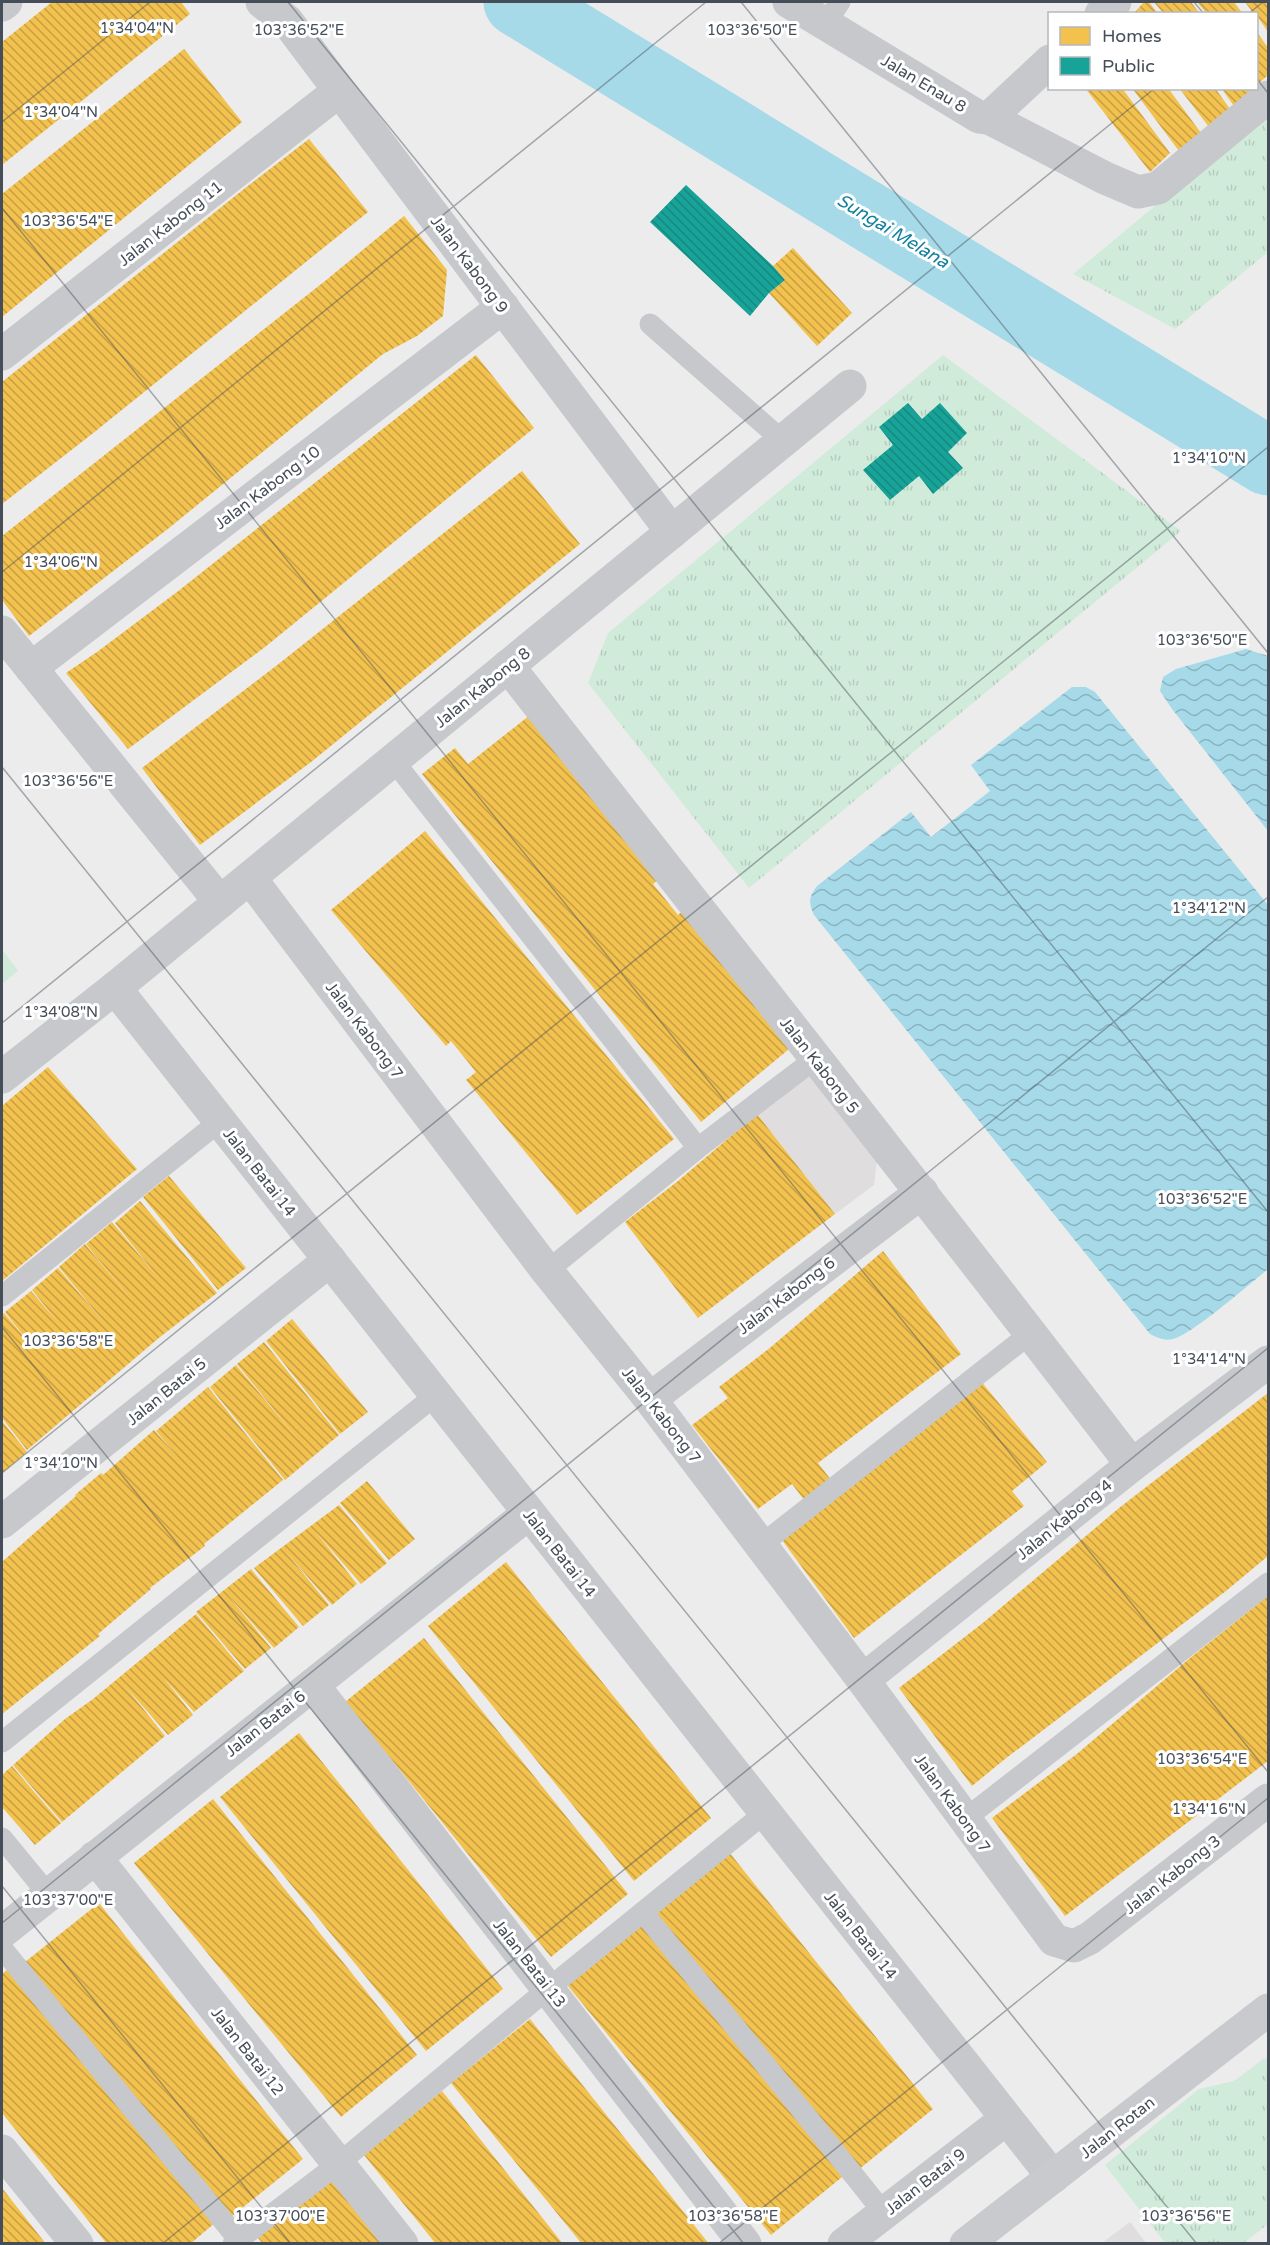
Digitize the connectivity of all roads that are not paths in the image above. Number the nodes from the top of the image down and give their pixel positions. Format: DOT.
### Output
graph roads {
  1 [pos="6,2"];
  2 [pos="262,2"];
  3 [pos="789,2"];
  4 [pos="1115,2"];
  5 [pos="2,5"];
  6 [pos="833,12"];
  7 [pos="1103,12"];
  8 [pos="1048,63"];
  9 [pos="339,91"];
  10 [pos="1269,97"];
  11 [pos="989,118"];
  12 [pos="503,306"];
  13 [pos="650,324"];
  14 [pos="2,354"];
  15 [pos="850,386"];
  16 [pos="783,441"];
  17 [pos="672,532"];
  18 [pos="2,632"];
  19 [pos="508,666"];
  20 [pos="31,668"];
  21 [pos="393,760"];
  22 [pos="250,878"];
  23 [pos="220,902"];
  24 [pos="115,988"];
  25 [pos="815,1059"];
  26 [pos="2,1077"];
  27 [pos="220,1121"];
  28 [pos="698,1148"];
  29 [pos="922,1192"];
  30 [pos="330,1260"];
  31 [pos="547,1271"];
  32 [pos="2,1296"];
  33 [pos="1031,1333"];
  34 [pos="1269,1362"];
  35 [pos="436,1395"];
  36 [pos="650,1399"];
  37 [pos="1132,1465"];
  38 [pos="529,1513"];
  39 [pos="2,1522"];
  40 [pos="761,1545"];
  41 [pos="1269,1583"];
  42 [pos="863,1680"];
  43 [pos="313,1685"];
  44 [pos="2,1742"];
  45 [pos="1269,1800"];
  46 [pos="765,1813"];
  47 [pos="965,1819"];
  48 [pos="2,1838"];
  49 [pos="95,1857"];
  50 [pos="48,1894"];
  51 [pos="643,1912"];
  52 [pos="2,1932"];
  53 [pos="1074,1946"];
  54 [pos="2,1948"];
  55 [pos="549,1988"];
  56 [pos="1269,2010"];
  57 [pos="1006,2118"];
  58 [pos="2,2151"];
  59 [pos="338,2164"];
  60 [pos="1053,2177"];
  61 [pos="884,2212"];
  62 [pos="238,2242"];
  63 [pos="77,2244"];
  64 [pos="402,2244"];
  65 [pos="745,2244"];
  66 [pos="844,2244"];
  67 [pos="966,2244"];
  1 -- 5 [label="street"];
  2 -- 9 [label="street, Jalan Kabong 9"];
  3 -- 6 [label="street, Jalan Enau 8"];
  4 -- 7 [label="street"];
  6 -- 11 [label="street, Jalan Enau 8"];
  8 -- 11 [label="street"];
  9 -- 12 [label="street, Jalan Kabong 9"];
  9 -- 14 [label="street, Jalan Kabong 11"];
  10 -- 11 [label="street, Jalan Enau 8"];
  12 -- 17 [label="street, Jalan Kabong 9"];
  12 -- 20 [label="street, Jalan Kabong 10"];
  13 -- 16 [label="lane"];
  15 -- 16 [label="street, Jalan Kabong 8"];
  16 -- 17 [label="street, Jalan Kabong 8"];
  17 -- 19 [label="street, Jalan Kabong 8"];
  18 -- 20 [label="street"];
  19 -- 21 [label="street, Jalan Kabong 8"];
  19 -- 25 [label="street, Jalan Kabong 5"];
  20 -- 23 [label="street"];
  21 -- 22 [label="street, Jalan Kabong 8"];
  21 -- 28 [label="lane"];
  22 -- 23 [label="street, Jalan Kabong 8"];
  22 -- 31 [label="street, Jalan Kabong 7"];
  23 -- 24 [label="street, Jalan Kabong 8"];
  24 -- 26 [label="street, Jalan Kabong 8"];
  24 -- 27 [label="street, Jalan Batai 14"];
  25 -- 28 [label="lane"];
  25 -- 29 [label="street, Jalan Kabong 5"];
  27 -- 30 [label="street, Jalan Batai 14"];
  27 -- 32 [label="lane"];
  28 -- 31 [label="lane"];
  29 -- 33 [label="street, Jalan Kabong 5"];
  29 -- 36 [label="street, Jalan Kabong 6"];
  30 -- 35 [label="street, Jalan Batai 14"];
  30 -- 39 [label="street, Jalan Batai 5"];
  31 -- 36 [label="street, Jalan Kabong 7"];
  33 -- 37 [label="street, Jalan Kabong 5"];
  33 -- 40 [label="lane"];
  34 -- 37 [label="street, Jalan Kabong 4"];
  35 -- 38 [label="street, Jalan Batai 14"];
  35 -- 44 [label="lane"];
  36 -- 40 [label="street, Jalan Kabong 7"];
  37 -- 42 [label="street, Jalan Kabong 4"];
  38 -- 43 [label="street, Jalan Batai 6"];
  38 -- 46 [label="street, Jalan Batai 14"];
  40 -- 42 [label="street, Jalan Kabong 7"];
  41 -- 47 [label="lane"];
  42 -- 47 [label="street, Jalan Kabong 7"];
  43 -- 49 [label="street, Jalan Batai 6"];
  43 -- 55 [label="street, Jalan Batai 13"];
  45 -- 53 [label="street, Jalan Kabong 3"];
  46 -- 51 [label="lane"];
  46 -- 57 [label="street, Jalan Batai 14"];
  47 -- 53 [label="street, Jalan Kabong 7"];
  48 -- 50 [label="lane"];
  49 -- 50 [label="street, Jalan Batai 6"];
  49 -- 59 [label="street, Jalan Batai 12"];
  50 -- 52 [label="street, Jalan Batai 6"];
  51 -- 55 [label="lane"];
  51 -- 61 [label="lane"];
  54 -- 62 [label="lane"];
  55 -- 59 [label="lane"];
  55 -- 65 [label="street, Jalan Batai 13"];
  56 -- 60 [label="street, Jalan Rotan"];
  57 -- 60 [label="street, Jalan Batai 14"];
  57 -- 61 [label="street, Jalan Batai 9"];
  58 -- 63 [label="street"];
  59 -- 62 [label="lane"];
  59 -- 64 [label="street, Jalan Batai 12"];
  60 -- 67 [label="street, Jalan Rotan"];
  61 -- 66 [label="street, Jalan Batai 9"];
}
